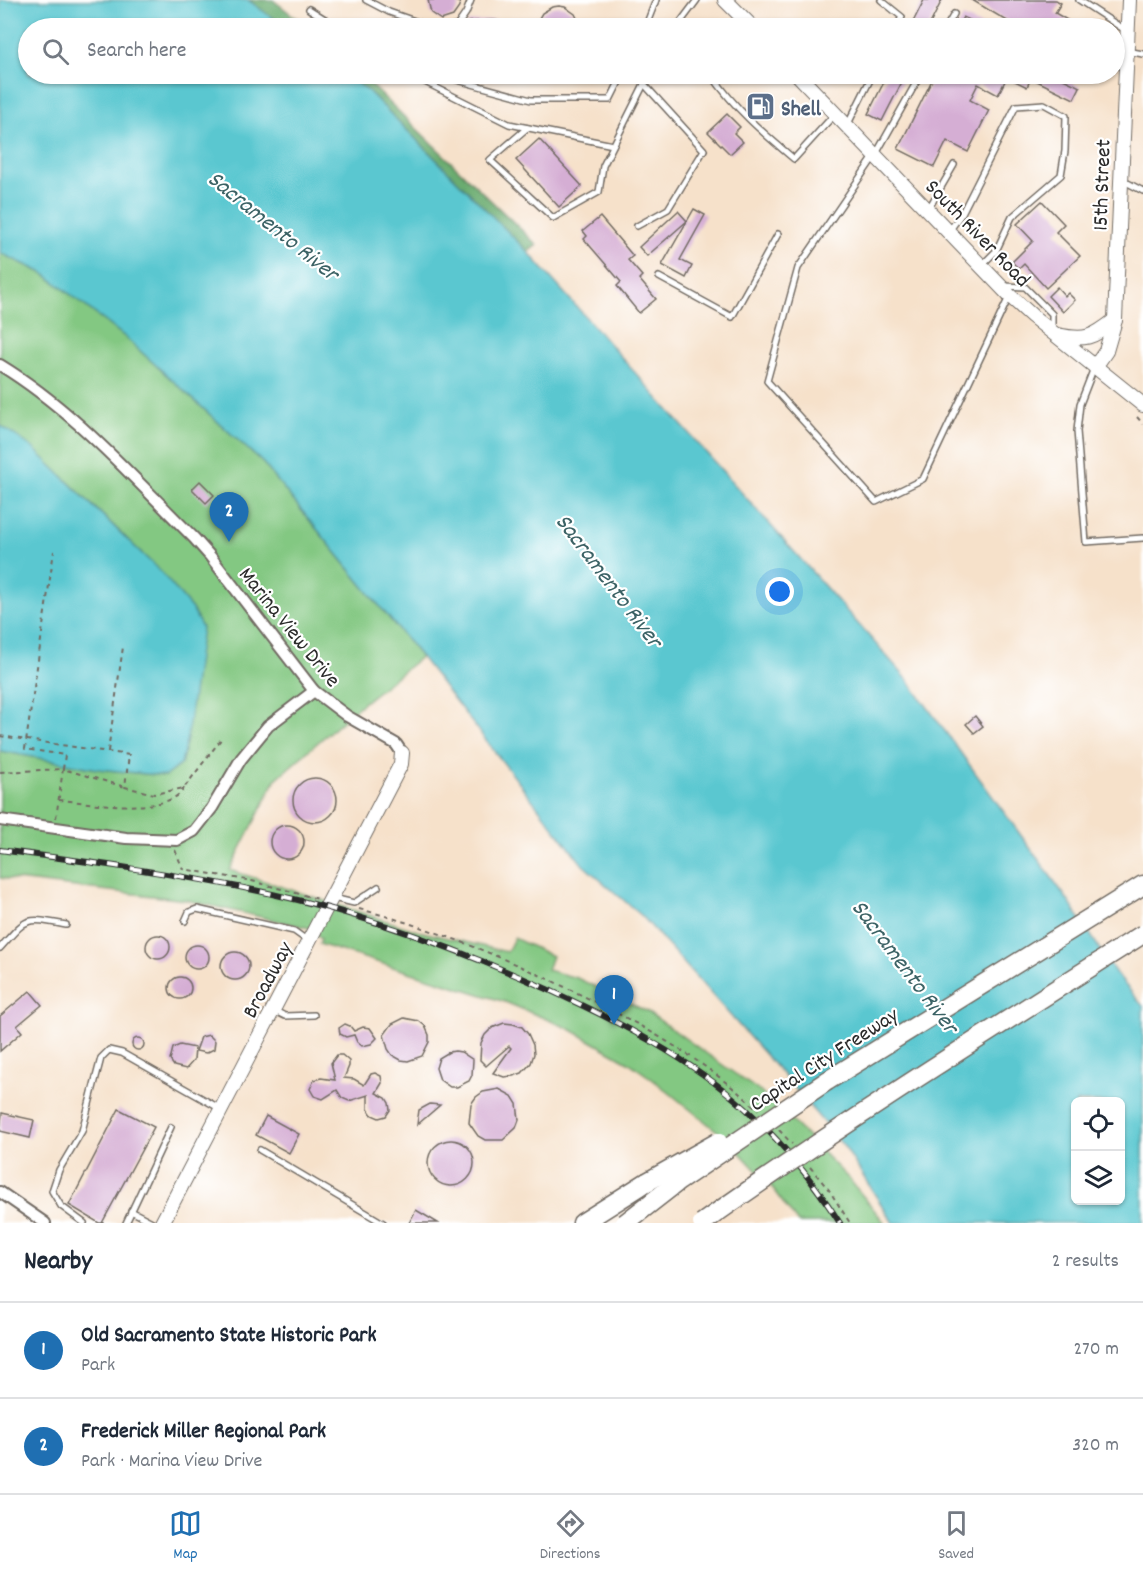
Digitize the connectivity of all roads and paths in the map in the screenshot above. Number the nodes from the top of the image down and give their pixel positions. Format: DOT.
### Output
graph roads {
  1 [pos="366,0"];
  2 [pos="471,0"];
  3 [pos="656,0"];
  4 [pos="697,0"];
  5 [pos="725,0"];
  6 [pos="1078,0"];
  7 [pos="1129,0"];
  8 [pos="885,1"];
  9 [pos="309,9"];
  10 [pos="954,14"];
  11 [pos="323,18"];
  12 [pos="406,18"];
  13 [pos="463,18"];
  14 [pos="649,18"];
  15 [pos="685,18"];
  16 [pos="743,18"];
  17 [pos="901,18"];
  18 [pos="952,18"];
  19 [pos="1106,18"];
  20 [pos="1125,30"];
  21 [pos="1128,32"];
  22 [pos="1127,51"];
  23 [pos="1143,54"];
  24 [pos="429,84"];
  25 [pos="472,84"];
  26 [pos="618,84"];
  27 [pos="644,84"];
  28 [pos="718,84"];
  29 [pos="807,84"];
  30 [pos="868,84"];
  31 [pos="915,84"];
  32 [pos="836,114"];
  33 [pos="847,126"];
  34 [pos="527,128"];
  35 [pos="613,145"];
  36 [pos="876,154"];
  37 [pos="954,165"];
  38 [pos="1120,179"];
  39 [pos="1143,191"];
  40 [pos="928,210"];
  41 [pos="637,226"];
  42 [pos="949,232"];
  43 [pos="778,234"];
  44 [pos="981,265"];
  45 [pos="659,277"];
  46 [pos="1005,291"];
  47 [pos="1115,320"];
  48 [pos="1054,333"];
  49 [pos="0,365"];
  50 [pos="1095,367"];
  51 [pos="1143,405"];
  52 [pos="1143,538"];
  53 [pos="54,551"];
  54 [pos="123,646"];
  55 [pos="314,691"];
  56 [pos="0,736"];
  57 [pos="222,738"];
  58 [pos="26,740"];
  59 [pos="108,752"];
  60 [pos="402,753"];
  61 [pos="63,769"];
  62 [pos="0,772"];
  63 [pos="125,787"];
  64 [pos="184,788"];
  65 [pos="59,800"];
  66 [pos="58,807"];
  67 [pos="0,820"];
  68 [pos="171,839"];
  69 [pos="1143,885"];
  70 [pos="378,887"];
  71 [pos="331,900"];
  72 [pos="352,908"];
  73 [pos="185,921"];
  74 [pos="66,925"];
  75 [pos="1143,934"];
  76 [pos="310,941"];
  77 [pos="0,948"];
  78 [pos="273,1010"];
  79 [pos="314,1015"];
  80 [pos="827,1082"];
  81 [pos="221,1110"];
  82 [pos="761,1113"];
  83 [pos="171,1127"];
  84 [pos="777,1128"];
  85 [pos="792,1144"];
  86 [pos="260,1150"];
  87 [pos="807,1162"];
  88 [pos="0,1192"];
  89 [pos="131,1211"];
  90 [pos="45,1223"];
  91 [pos="84,1223"];
  92 [pos="126,1223"];
  93 [pos="154,1223"];
  94 [pos="162,1223"];
  95 [pos="383,1223"];
  96 [pos="582,1223"];
  97 [pos="625,1223"];
  98 [pos="702,1223"];
  99 [pos="850,1223"];
  1 -- 12 [label="lane"];
  2 -- 13 [label="lane"];
  3 -- 14 [label="lane"];
  4 -- 15 [label="lane"];
  5 -- 16 [label="street"];
  6 -- 19 [label="lane"];
  7 -- 21 [label="street, 15th Street"];
  8 -- 17 [label="lane"];
  9 -- 11 [label="lane"];
  10 -- 18 [label="lane"];
  20 -- 21 [label="lane"];
  21 -- 22 [label="street, 15th Street"];
  22 -- 23 [label="lane"];
  22 -- 38 [label="street, 15th Street"];
  24 -- 34 [label="lane"];
  25 -- 26 [label="lane"];
  27 -- 35 [label="lane"];
  27 -- 41 [label="lane"];
  28 -- 32 [label="lane"];
  29 -- 32 [label="street, South River Road"];
  30 -- 33 [label="lane"];
  31 -- 36 [label="lane"];
  32 -- 33 [label="street, South River Road"];
  33 -- 36 [label="street, South River Road"];
  34 -- 35 [label="lane"];
  34 -- 35 [label="lane"];
  36 -- 40 [label="street, South River Road"];
  36 -- 46 [label="lane"];
  37 -- 40 [label="lane"];
  38 -- 39 [label="lane"];
  38 -- 47 [label="street, 15th Street"];
  40 -- 42 [label="street, South River Road"];
  42 -- 44 [label="street, South River Road"];
  42 -- 44 [label="lane"];
  43 -- 45 [label="lane"];
  44 -- 46 [label="street, South River Road"];
  46 -- 48 [label="street, South River Road"];
  47 -- 48 [label="street"];
  47 -- 50 [label="street, 15th Street"];
  48 -- 50 [label="street, South River Road"];
  49 -- 55 [label="street, Marina View Drive"];
  50 -- 51 [label="street, South River Road"];
  50 -- 52 [label="lane"];
  53 -- 58 [label="path"];
  54 -- 59 [label="path"];
  55 -- 60 [label="street, Marina View Drive"];
  55 -- 68 [label="street"];
  56 -- 58 [label="path"];
  57 -- 64 [label="path"];
  58 -- 59 [label="path"];
  58 -- 61 [label="path"];
  59 -- 63 [label="path"];
  60 -- 71 [label="street, Broadway"];
  61 -- 62 [label="path"];
  61 -- 63 [label="path"];
  61 -- 65 [label="path"];
  63 -- 64 [label="path"];
  64 -- 65 [label="path"];
  65 -- 66 [label="path"];
  67 -- 68 [label="street"];
  68 -- 71 [label="path"];
  69 -- 80 [label="highway, Capital City Freeway"];
  70 -- 71 [label="lane"];
  71 -- 76 [label="street, Broadway"];
  72 -- 82 [label="path"];
  73 -- 76 [label="lane"];
  74 -- 77 [label="lane"];
  75 -- 98 [label="highway, bridge"];
  76 -- 78 [label="street, Broadway"];
  78 -- 79 [label="lane"];
  78 -- 81 [label="street, Broadway"];
  80 -- 96 [label="highway, bridge"];
  80 -- 97 [label="highway, Capital City Freeway, bridge"];
  81 -- 91 [label="lane"];
  81 -- 94 [label="street, Broadway"];
  83 -- 89 [label="lane"];
  84 -- 85 [label="path"];
  86 -- 95 [label="lane"];
  87 -- 99 [label="path"];
  88 -- 90 [label="street"];
  89 -- 92 [label="lane"];
  89 -- 93 [label="lane"];
}
